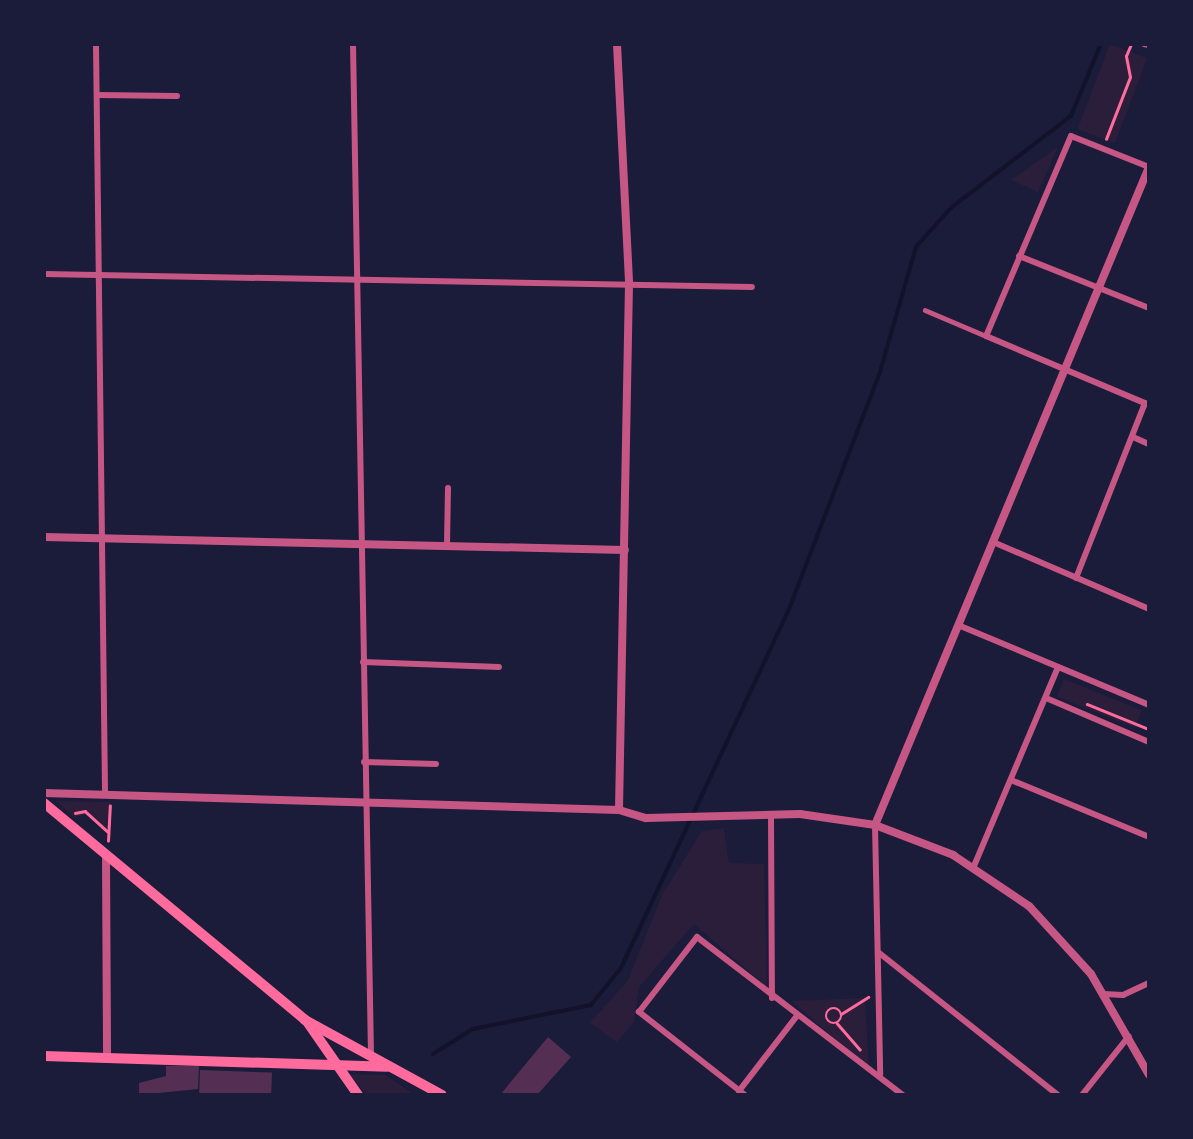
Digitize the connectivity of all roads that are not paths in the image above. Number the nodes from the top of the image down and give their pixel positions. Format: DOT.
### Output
graph roads {
  1 [pos="96,44"];
  2 [pos="353,44"];
  3 [pos="617,44"];
  4 [pos="1144,44"];
  5 [pos="1149,46"];
  6 [pos="97,95"];
  7 [pos="177,96"];
  8 [pos="1149,167"];
  9 [pos="1019,256"];
  10 [pos="44,274"];
  11 [pos="99,274"];
  12 [pos="358,278"];
  13 [pos="629,284"];
  14 [pos="752,286"];
  15 [pos="1099,287"];
  16 [pos="1149,308"];
  17 [pos="925,310"];
  18 [pos="986,336"];
  19 [pos="1064,370"];
  20 [pos="1147,404"];
  21 [pos="1133,437"];
  22 [pos="1149,444"];
  23 [pos="448,488"];
  24 [pos="44,537"];
  25 [pos="102,539"];
  26 [pos="363,541"];
  27 [pos="993,542"];
  28 [pos="447,545"];
  29 [pos="625,550"];
  30 [pos="1076,578"];
  31 [pos="1149,609"];
  32 [pos="958,625"];
  33 [pos="363,662"];
  34 [pos="499,667"];
  35 [pos="1058,667"];
  36 [pos="1046,698"];
  37 [pos="1149,705"];
  38 [pos="1149,731"];
  39 [pos="1147,742"];
  40 [pos="364,762"];
  41 [pos="436,764"];
  42 [pos="1012,780"];
  43 [pos="44,793"];
  44 [pos="104,795"];
  45 [pos="44,803"];
  46 [pos="364,803"];
  47 [pos="619,810"];
  48 [pos="771,815"];
  49 [pos="874,825"];
  50 [pos="1149,837"];
  51 [pos="107,858"];
  52 [pos="974,866"];
  53 [pos="878,952"];
  54 [pos="1149,983"];
  55 [pos="1104,994"];
  56 [pos="772,998"];
  57 [pos="796,1017"];
  58 [pos="305,1020"];
  59 [pos="1129,1036"];
  60 [pos="370,1055"];
  61 [pos="44,1056"];
  62 [pos="107,1057"];
  63 [pos="338,1065"];
  64 [pos="398,1070"];
  65 [pos="880,1074"];
  66 [pos="1149,1075"];
  67 [pos="422,1083"];
  68 [pos="742,1093"];
  69 [pos="358,1095"];
  70 [pos="431,1095"];
  71 [pos="442,1095"];
  72 [pos="903,1095"];
  73 [pos="1058,1095"];
  74 [pos="1082,1095"];
  1 -- 6 [label="street"];
  2 -- 12 [label="street"];
  3 -- 13 [label="street"];
  4 -- 5 [label="street"];
  6 -- 7 [label="street"];
  6 -- 11 [label="street"];
  8 -- 9 [label="street"];
  8 -- 15 [label="street"];
  9 -- 15 [label="street"];
  9 -- 18 [label="street"];
  10 -- 11 [label="street"];
  11 -- 12 [label="street"];
  11 -- 25 [label="street"];
  12 -- 13 [label="street"];
  12 -- 26 [label="street"];
  13 -- 14 [label="street"];
  13 -- 29 [label="street"];
  15 -- 16 [label="street"];
  15 -- 19 [label="street"];
  17 -- 18 [label="street"];
  18 -- 19 [label="street"];
  19 -- 20 [label="street"];
  19 -- 27 [label="street"];
  20 -- 21 [label="street"];
  21 -- 22 [label="street"];
  21 -- 30 [label="street"];
  23 -- 28 [label="street"];
  24 -- 25 [label="street"];
  25 -- 26 [label="street"];
  25 -- 44 [label="street"];
  26 -- 28 [label="street"];
  26 -- 33 [label="street"];
  27 -- 30 [label="street"];
  27 -- 32 [label="street"];
  28 -- 29 [label="street"];
  29 -- 47 [label="street"];
  30 -- 31 [label="street"];
  32 -- 35 [label="street"];
  32 -- 49 [label="street"];
  33 -- 34 [label="street"];
  33 -- 40 [label="street"];
  35 -- 36 [label="street"];
  35 -- 37 [label="street"];
  36 -- 39 [label="street"];
  36 -- 42 [label="street"];
  38 -- 39 [label="street"];
  40 -- 41 [label="street"];
  40 -- 46 [label="street"];
  42 -- 50 [label="street"];
  42 -- 52 [label="street"];
  43 -- 44 [label="street"];
  44 -- 46 [label="street"];
  45 -- 51 [label="main road"];
  46 -- 47 [label="street"];
  46 -- 60 [label="street"];
  47 -- 48 [label="street"];
  48 -- 49 [label="street"];
  48 -- 56 [label="street"];
  49 -- 52 [label="street"];
  49 -- 53 [label="street"];
  51 -- 58 [label="main road"];
  51 -- 62 [label="street"];
  52 -- 55 [label="street"];
  53 -- 65 [label="street"];
  53 -- 73 [label="street"];
  54 -- 55 [label="street"];
  55 -- 59 [label="street"];
  56 -- 57 [label="street"];
  56 -- 68 [label="street"];
  57 -- 65 [label="street"];
  57 -- 68 [label="street"];
  58 -- 60 [label="main road"];
  58 -- 63 [label="main road"];
  59 -- 66 [label="street"];
  59 -- 74 [label="street"];
  60 -- 64 [label="main road"];
  61 -- 62 [label="main road"];
  62 -- 63 [label="main road"];
  63 -- 64 [label="main road"];
  63 -- 69 [label="main road"];
  64 -- 67 [label="main road"];
  65 -- 72 [label="street"];
  67 -- 70 [label="main road"];
  67 -- 71 [label="main road"];
}
